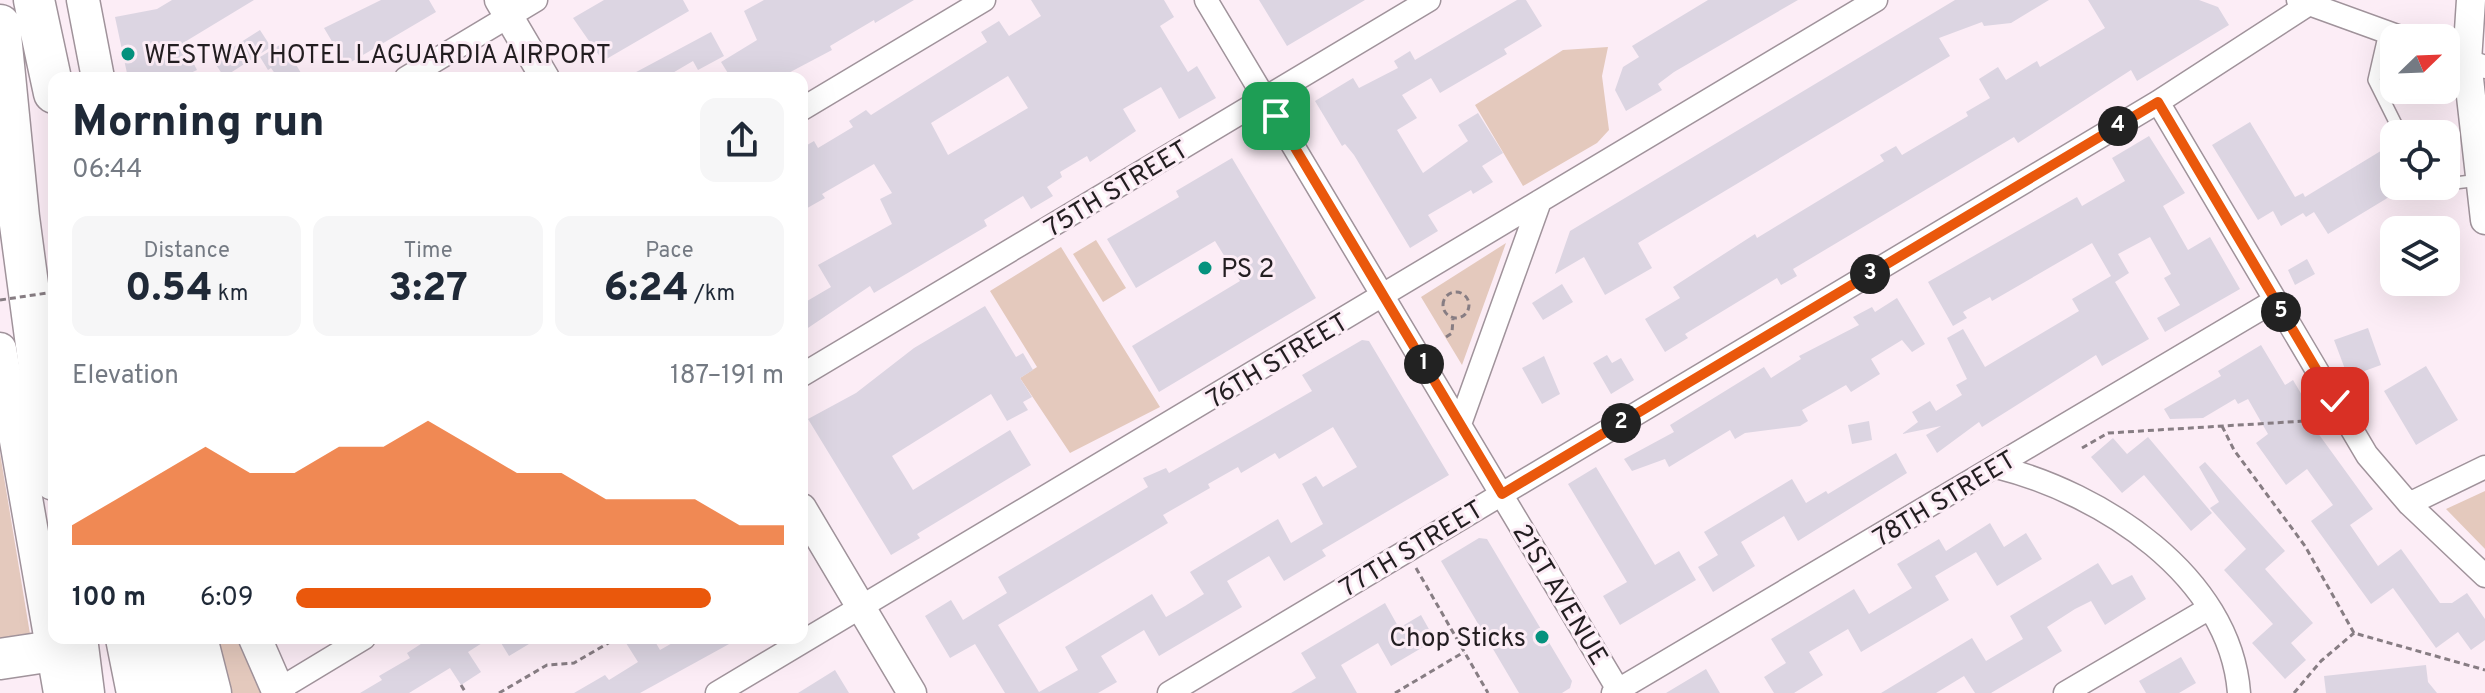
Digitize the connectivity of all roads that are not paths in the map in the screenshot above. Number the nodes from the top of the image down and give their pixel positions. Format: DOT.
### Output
graph roads {
  1 [pos="34,0"];
  2 [pos="536,0"];
  3 [pos="984,0"];
  4 [pos="1206,0"];
  5 [pos="1429,0"];
  6 [pos="1876,0"];
  7 [pos="2471,0"];
  8 [pos="85,1"];
  9 [pos="2304,2"];
  10 [pos="504,8"];
  11 [pos="0,15"];
  12 [pos="0,25"];
  13 [pos="2380,30"];
  14 [pos="2466,61"];
  15 [pos="2380,66"];
  16 [pos="50,72"];
  17 [pos="97,72"];
  18 [pos="414,72"];
  19 [pos="541,72"];
  20 [pos="2380,92"];
  21 [pos="1265,98"];
  22 [pos="2158,102"];
  23 [pos="808,105"];
  24 [pos="2480,180"];
  25 [pos="2460,182"];
  26 [pos="1540,201"];
  27 [pos="2485,220"];
  28 [pos="48,252"];
  29 [pos="1384,297"];
  30 [pos="2274,301"];
  31 [pos="0,349"];
  32 [pos="808,371"];
  33 [pos="1460,424"];
  34 [pos="48,435"];
  35 [pos="1997,467"];
  36 [pos="2485,467"];
  37 [pos="1502,494"];
  38 [pos="2409,504"];
  39 [pos="808,518"];
  40 [pos="48,567"];
  41 [pos="2485,576"];
  42 [pos="861,607"];
  43 [pos="2208,609"];
  44 [pos="808,639"];
  45 [pos="65,644"];
  46 [pos="127,644"];
  47 [pos="166,644"];
  48 [pos="199,644"];
  49 [pos="258,644"];
  50 [pos="354,644"];
  51 [pos="799,644"];
  52 [pos="0,659"];
  53 [pos="278,691"];
  54 [pos="1617,692"];
  55 [pos="60,693"];
  56 [pos="84,693"];
  57 [pos="137,693"];
  58 [pos="176,693"];
  59 [pos="211,693"];
  60 [pos="717,693"];
  61 [pos="912,693"];
  62 [pos="1169,693"];
  63 [pos="2065,693"];
  64 [pos="2239,693"];
  1 -- 16 [label="highway"];
  2 -- 10 [label="street"];
  3 -- 23 [label="street"];
  4 -- 21 [label="street, 21ST AVENUE"];
  5 -- 21 [label="street, 75TH STREET"];
  6 -- 26 [label="street, 76TH STREET"];
  7 -- 14 [label="street"];
  8 -- 17 [label="main road"];
  9 -- 13 [label="street"];
  9 -- 22 [label="street, 77TH STREET"];
  10 -- 18 [label="street"];
  10 -- 19 [label="street"];
  11 -- 28 [label="highway"];
  12 -- 34 [label="highway"];
  14 -- 24 [label="street"];
  15 -- 20 [label="lane"];
  21 -- 29 [label="street, 21ST AVENUE"];
  21 -- 32 [label="street, 75TH STREET"];
  22 -- 30 [label="street"];
  22 -- 37 [label="street, 77TH STREET"];
  24 -- 25 [label="lane"];
  24 -- 27 [label="street"];
  26 -- 29 [label="street, 76TH STREET"];
  26 -- 33 [label="street"];
  29 -- 33 [label="street, 21ST AVENUE"];
  29 -- 42 [label="street, 76TH STREET"];
  30 -- 35 [label="street, 78TH STREET"];
  30 -- 38 [label="street"];
  31 -- 40 [label="main road"];
  33 -- 37 [label="street, 21ST AVENUE"];
  35 -- 43 [label="street"];
  35 -- 54 [label="street, 78TH STREET"];
  36 -- 38 [label="street"];
  37 -- 54 [label="street, 21ST AVENUE"];
  37 -- 62 [label="street, 77TH STREET"];
  38 -- 41 [label="street"];
  39 -- 42 [label="street"];
  42 -- 44 [label="street, 76TH STREET"];
  42 -- 61 [label="street"];
  43 -- 63 [label="street"];
  43 -- 64 [label="street"];
  45 -- 52 [label="highway"];
  45 -- 55 [label="main road"];
  45 -- 56 [label="highway"];
  46 -- 57 [label="highway"];
  47 -- 58 [label="highway"];
  48 -- 59 [label="highway"];
  49 -- 53 [label="main road"];
  50 -- 53 [label="street"];
  51 -- 60 [label="street, 76TH STREET"];
}
